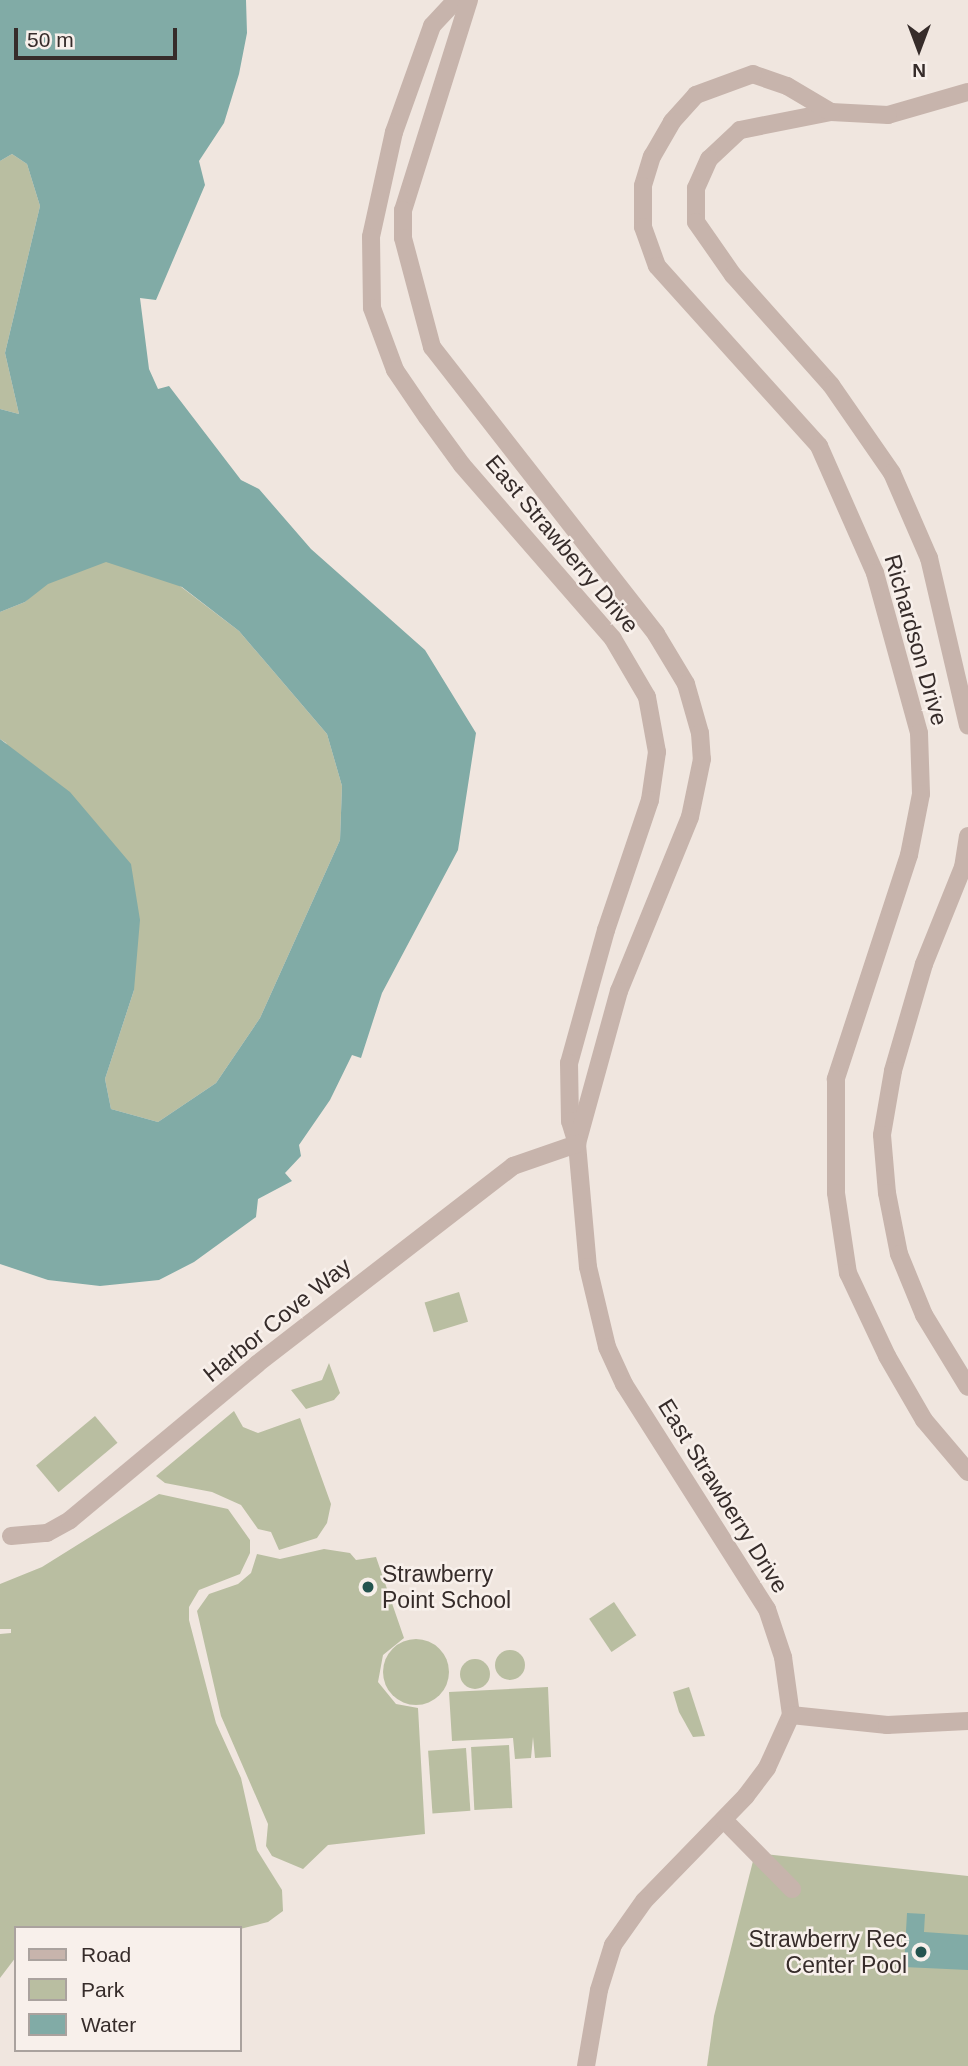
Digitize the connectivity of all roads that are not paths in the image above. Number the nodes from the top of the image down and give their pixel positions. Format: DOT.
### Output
graph roads {
  1 [pos="456,0"];
  2 [pos="469,0"];
  3 [pos="968,92"];
  4 [pos="831,112"];
  5 [pos="968,726"];
  6 [pos="968,836"];
  7 [pos="577,1144"];
  8 [pos="968,1387"];
  9 [pos="968,1472"];
  10 [pos="11,1536"];
  11 [pos="791,1715"];
  12 [pos="968,1721"];
  13 [pos="723,1820"];
  14 [pos="792,1889"];
  15 [pos="586,2066"];
  1 -- 7 [label="street, East Strawberry Drive"];
  2 -- 7 [label="street, East Strawberry Drive"];
  3 -- 4 [label="street, Richardson Drive"];
  4 -- 5 [label="street, Richardson Drive"];
  4 -- 9 [label="street, Richardson Drive"];
  6 -- 8 [label="street"];
  7 -- 10 [label="street, Harbor Cove Way"];
  7 -- 11 [label="street, East Strawberry Drive"];
  11 -- 12 [label="street"];
  11 -- 13 [label="street"];
  13 -- 14 [label="street"];
  13 -- 15 [label="street"];
}
